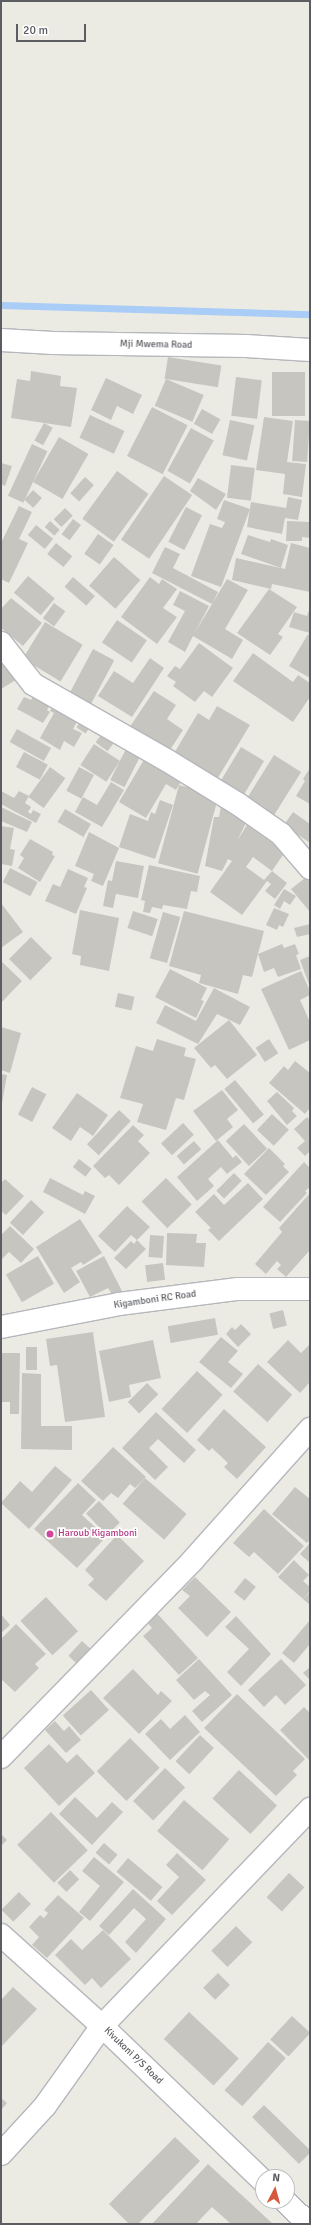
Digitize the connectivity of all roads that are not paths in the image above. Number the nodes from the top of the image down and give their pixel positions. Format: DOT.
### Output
graph roads {
  1 [pos="1,340"];
  2 [pos="310,350"];
  3 [pos="1,643"];
  4 [pos="310,868"];
  5 [pos="310,1289"];
  6 [pos="1,1327"];
  7 [pos="310,1429"];
  8 [pos="1,1757"];
  9 [pos="310,1809"];
  10 [pos="1,1935"];
  11 [pos="102,2026"];
  12 [pos="1,2154"];
  13 [pos="255,2173"];
  14 [pos="293,2209"];
  15 [pos="309,2224"];
  1 -- 2 [label="street, Mji Mwema Road"];
  3 -- 4 [label="street"];
  5 -- 6 [label="street, Kigamboni RC Road"];
  7 -- 8 [label="street"];
  9 -- 11 [label="street"];
  10 -- 11 [label="street, Kivukoni P/S Road"];
  11 -- 12 [label="street"];
  11 -- 13 [label="street, Kivukoni P/S Road"];
  14 -- 15 [label="street"];
}
